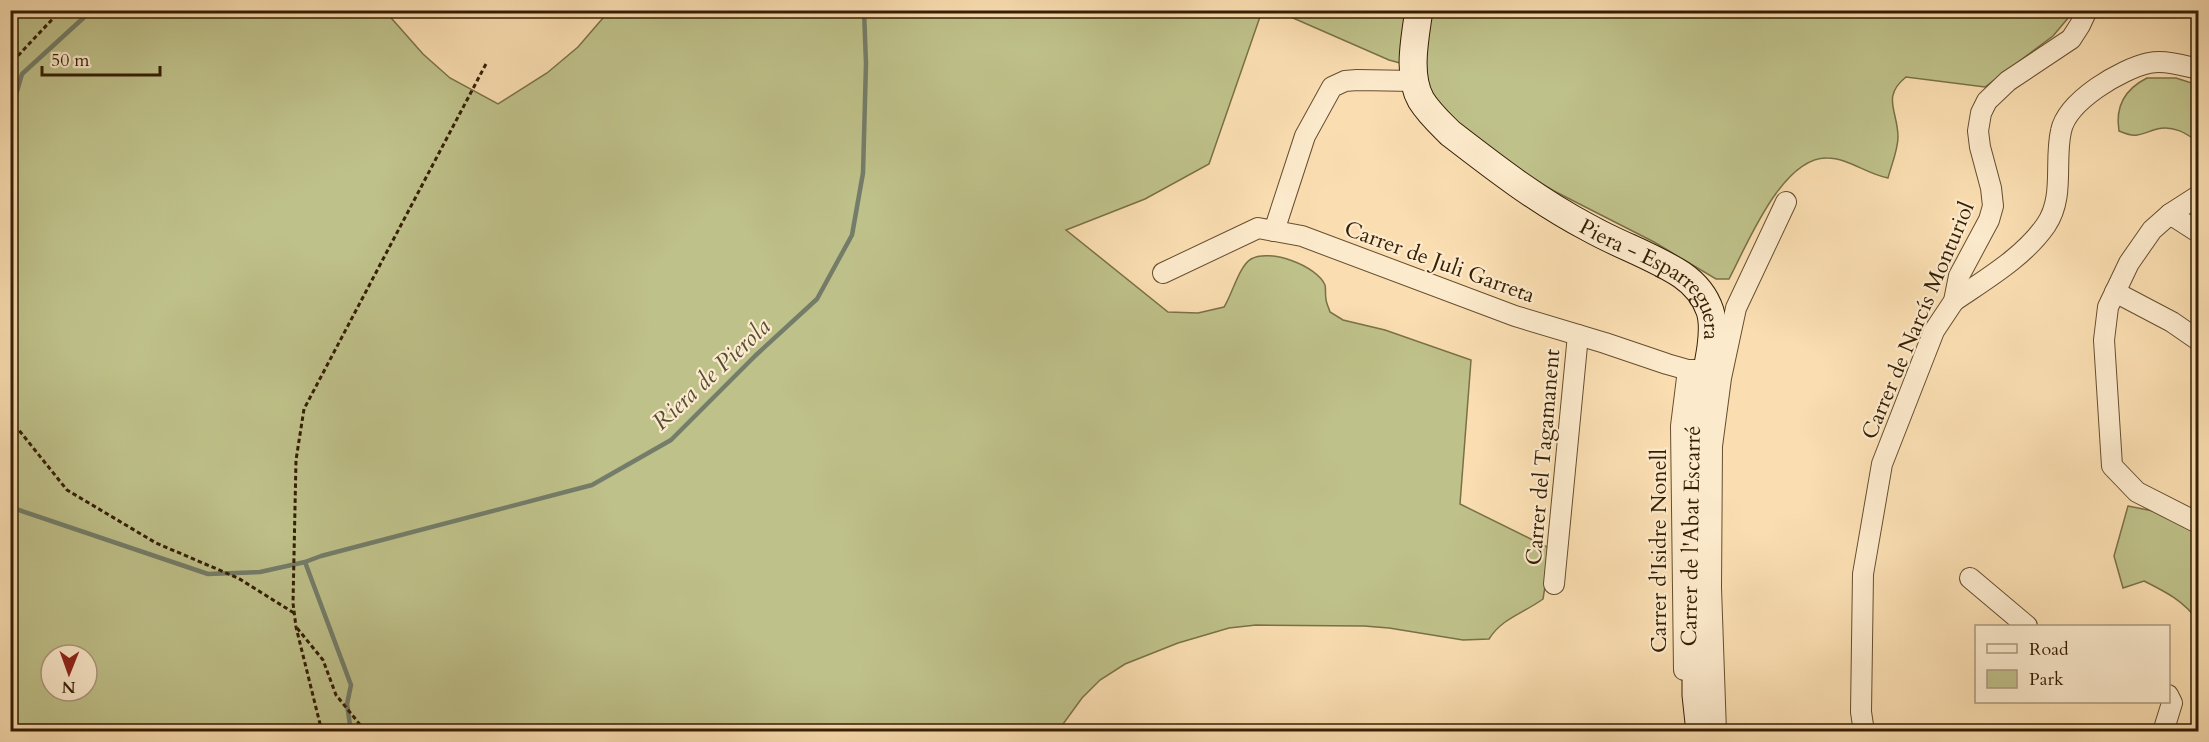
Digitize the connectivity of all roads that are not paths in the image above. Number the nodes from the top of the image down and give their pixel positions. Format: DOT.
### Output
graph roads {
  1 [pos="1419,10"];
  2 [pos="2086,10"];
  3 [pos="1414,68"];
  4 [pos="2199,69"];
  5 [pos="2199,196"];
  6 [pos="1786,202"];
  7 [pos="2170,214"];
  8 [pos="1274,231"];
  9 [pos="2199,232"];
  10 [pos="1163,273"];
  11 [pos="2115,292"];
  12 [pos="1954,300"];
  13 [pos="1724,313"];
  14 [pos="1578,335"];
  15 [pos="2199,340"];
  16 [pos="1697,370"];
  17 [pos="2199,523"];
  18 [pos="1970,578"];
  19 [pos="1554,584"];
  20 [pos="2025,625"];
  21 [pos="2170,698"];
  22 [pos="1688,732"];
  23 [pos="1700,732"];
  24 [pos="1716,732"];
  25 [pos="1864,732"];
  26 [pos="2163,732"];
  1 -- 3 [label="main road"];
  2 -- 12 [label="street, Carrer de Narcís Monturiol"];
  3 -- 8 [label="street"];
  3 -- 13 [label="main road, Piera - Esparreguera"];
  4 -- 12 [label="street"];
  5 -- 7 [label="street"];
  6 -- 13 [label="street, Carrer de l'Abat Escarré"];
  7 -- 9 [label="street"];
  7 -- 11 [label="street"];
  8 -- 10 [label="street, Carrer de Juli Garreta"];
  8 -- 14 [label="street, Carrer de Juli Garreta"];
  11 -- 15 [label="street"];
  11 -- 17 [label="street"];
  12 -- 25 [label="street, Carrer de Narcís Monturiol"];
  13 -- 16 [label="main road, Piera - Esparreguera"];
  13 -- 24 [label="street, Carrer de l'Abat Escarré"];
  14 -- 16 [label="street, Carrer de Juli Garreta"];
  14 -- 19 [label="street, Carrer del Tagamanent"];
  16 -- 22 [label="street, Carrer d'Isidre Nonell"];
  16 -- 23 [label="main road, Piera - Esparreguera"];
  18 -- 20 [label="street"];
  21 -- 26 [label="street"];
}
